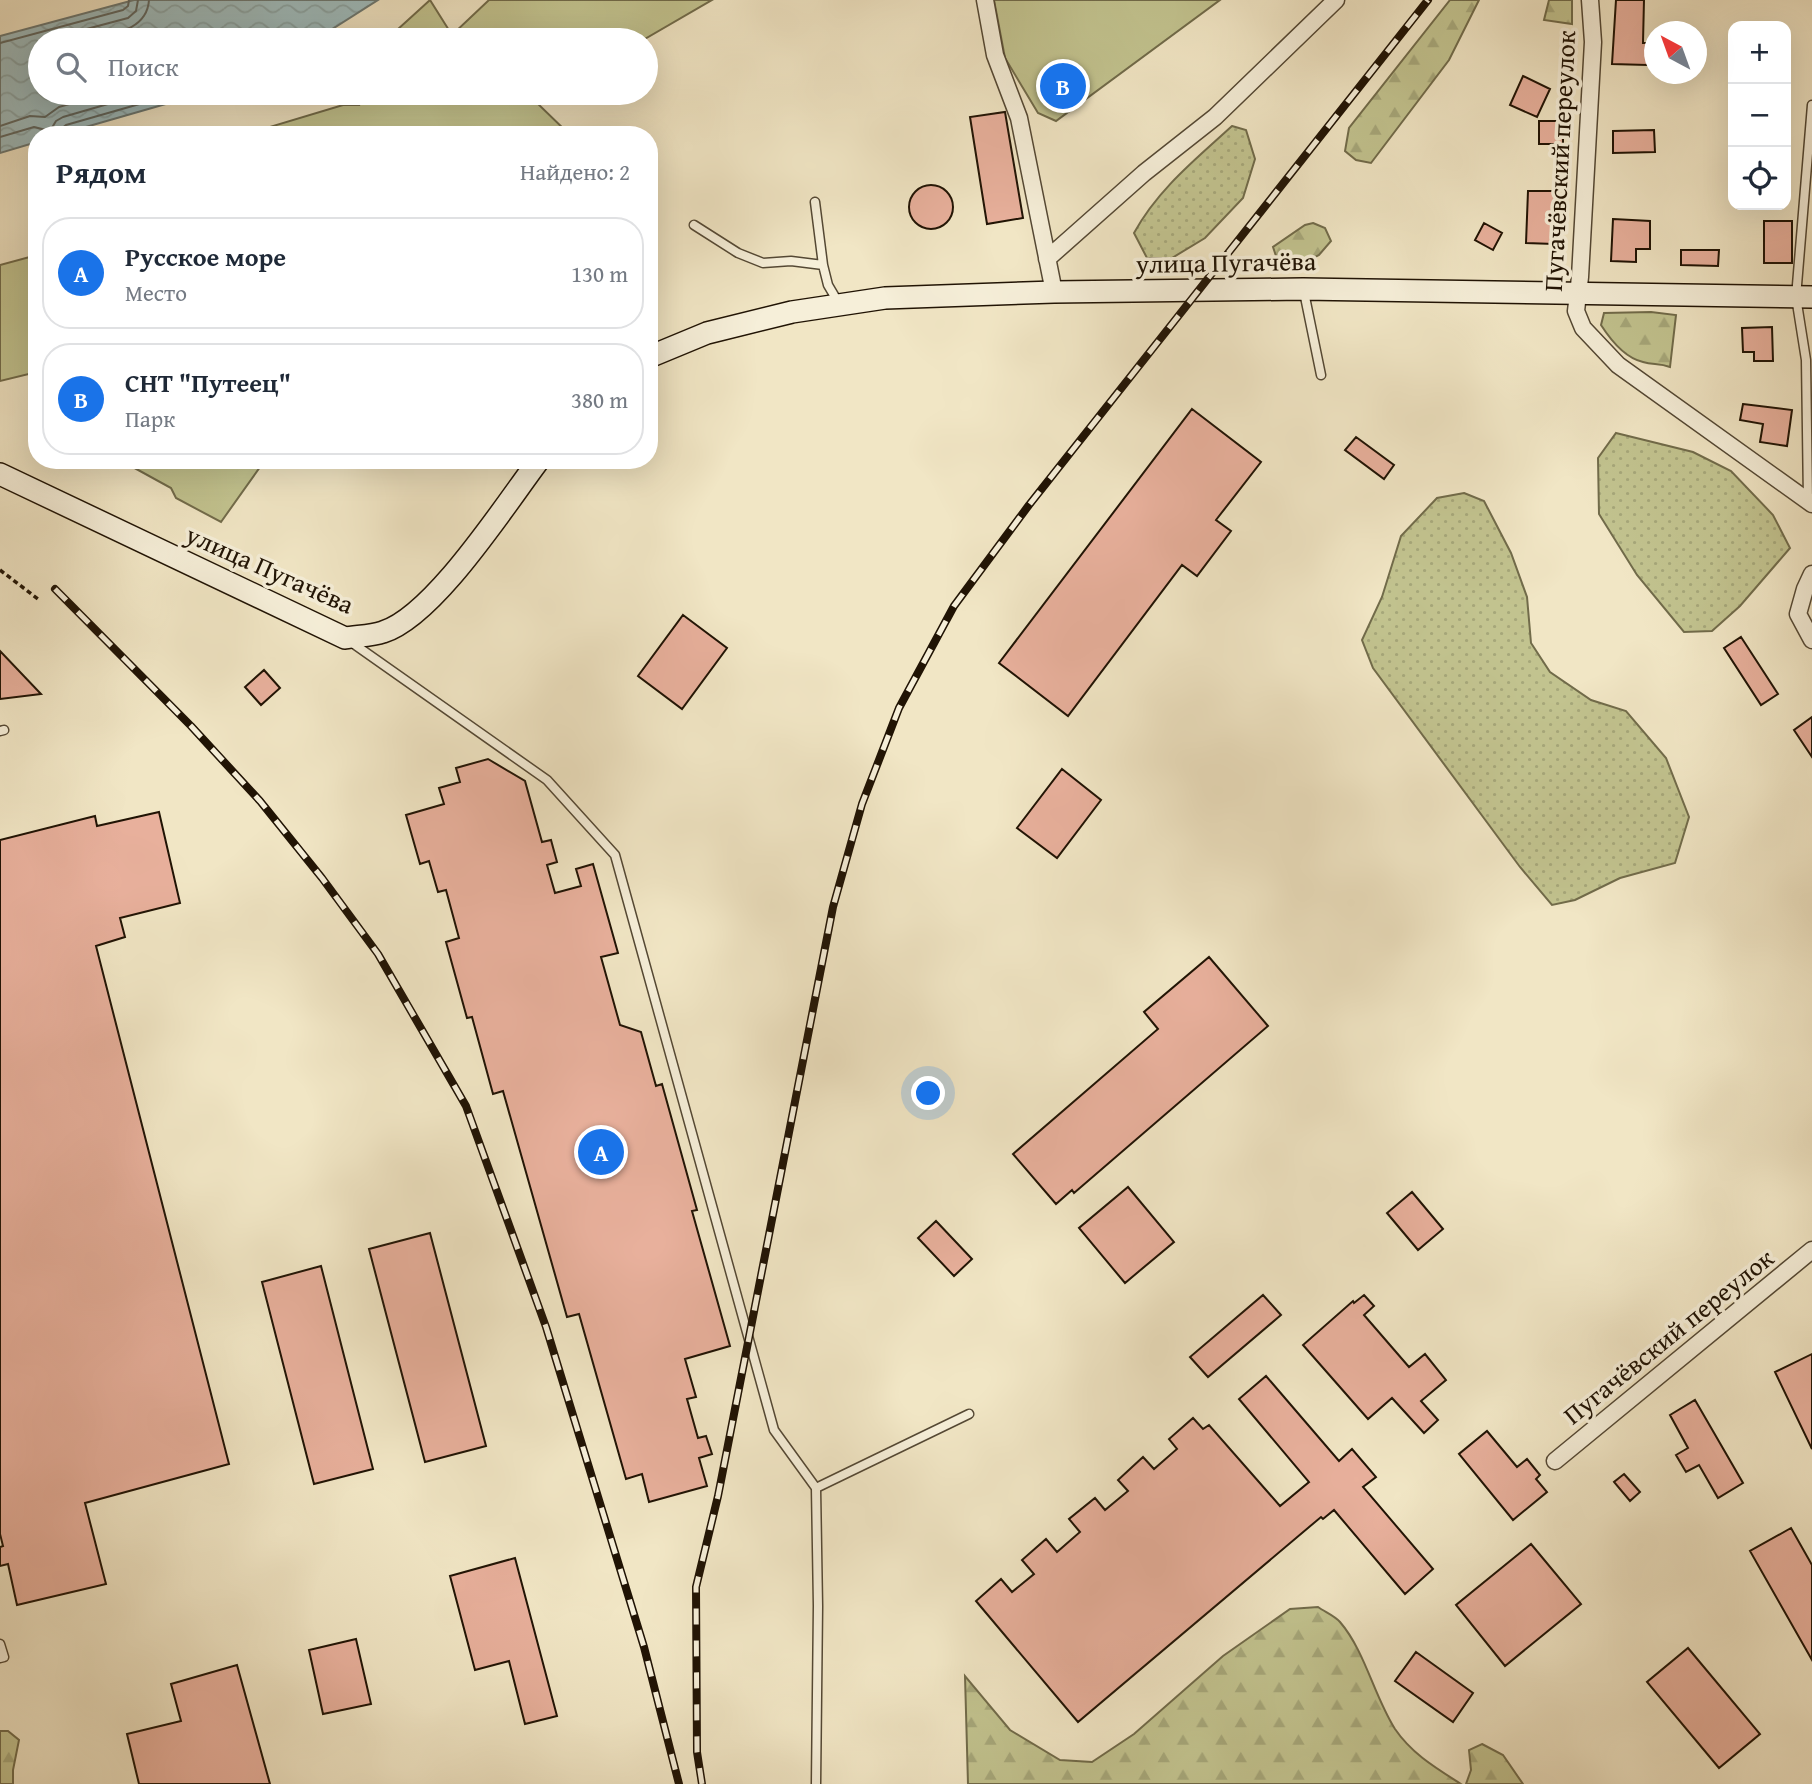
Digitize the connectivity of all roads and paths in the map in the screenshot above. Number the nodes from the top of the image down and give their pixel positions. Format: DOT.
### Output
graph roads {
  1 [pos="985,0"];
  2 [pos="1336,0"];
  3 [pos="1590,0"];
  4 [pos="1812,105"];
  5 [pos="815,202"];
  6 [pos="694,225"];
  7 [pos="1047,259"];
  8 [pos="823,265"];
  9 [pos="1303,289"];
  10 [pos="1054,292"];
  11 [pos="1577,295"];
  12 [pos="1804,297"];
  13 [pos="840,305"];
  14 [pos="658,353"];
  15 [pos="1321,375"];
  16 [pos="532,469"];
  17 [pos="0,474"];
  18 [pos="1810,503"];
  19 [pos="0,570"];
  20 [pos="1812,574"];
  21 [pos="38,600"];
  22 [pos="345,638"];
  23 [pos="1812,640"];
  24 [pos="1812,1250"];
  25 [pos="969,1414"];
  26 [pos="1555,1461"];
  27 [pos="816,1488"];
  28 [pos="0,1644"];
  29 [pos="0,1658"];
  30 [pos="816,1784"];
  1 -- 7 [label="street"];
  2 -- 7 [label="street"];
  3 -- 11 [label="street, Пугачёвский переулок"];
  4 -- 12 [label="lane"];
  5 -- 8 [label="lane"];
  6 -- 8 [label="lane"];
  7 -- 10 [label="street"];
  8 -- 13 [label="lane"];
  9 -- 10 [label="street, улица Пугачёва"];
  9 -- 11 [label="street, улица Пугачёва"];
  9 -- 15 [label="lane"];
  10 -- 13 [label="street, улица Пугачёва"];
  11 -- 12 [label="street, улица Пугачёва"];
  11 -- 18 [label="street, Пугачёвский переулок"];
  12 -- 18 [label="lane"];
  13 -- 14 [label="street, улица Пугачёва"];
  16 -- 22 [label="street, улица Пугачёва"];
  17 -- 22 [label="street, улица Пугачёва"];
  19 -- 21 [label="path"];
  20 -- 23 [label="street"];
  22 -- 27 [label="lane"];
  24 -- 26 [label="street, Пугачёвский переулок"];
  25 -- 27 [label="lane"];
  27 -- 30 [label="lane"];
  28 -- 29 [label="lane"];
}
